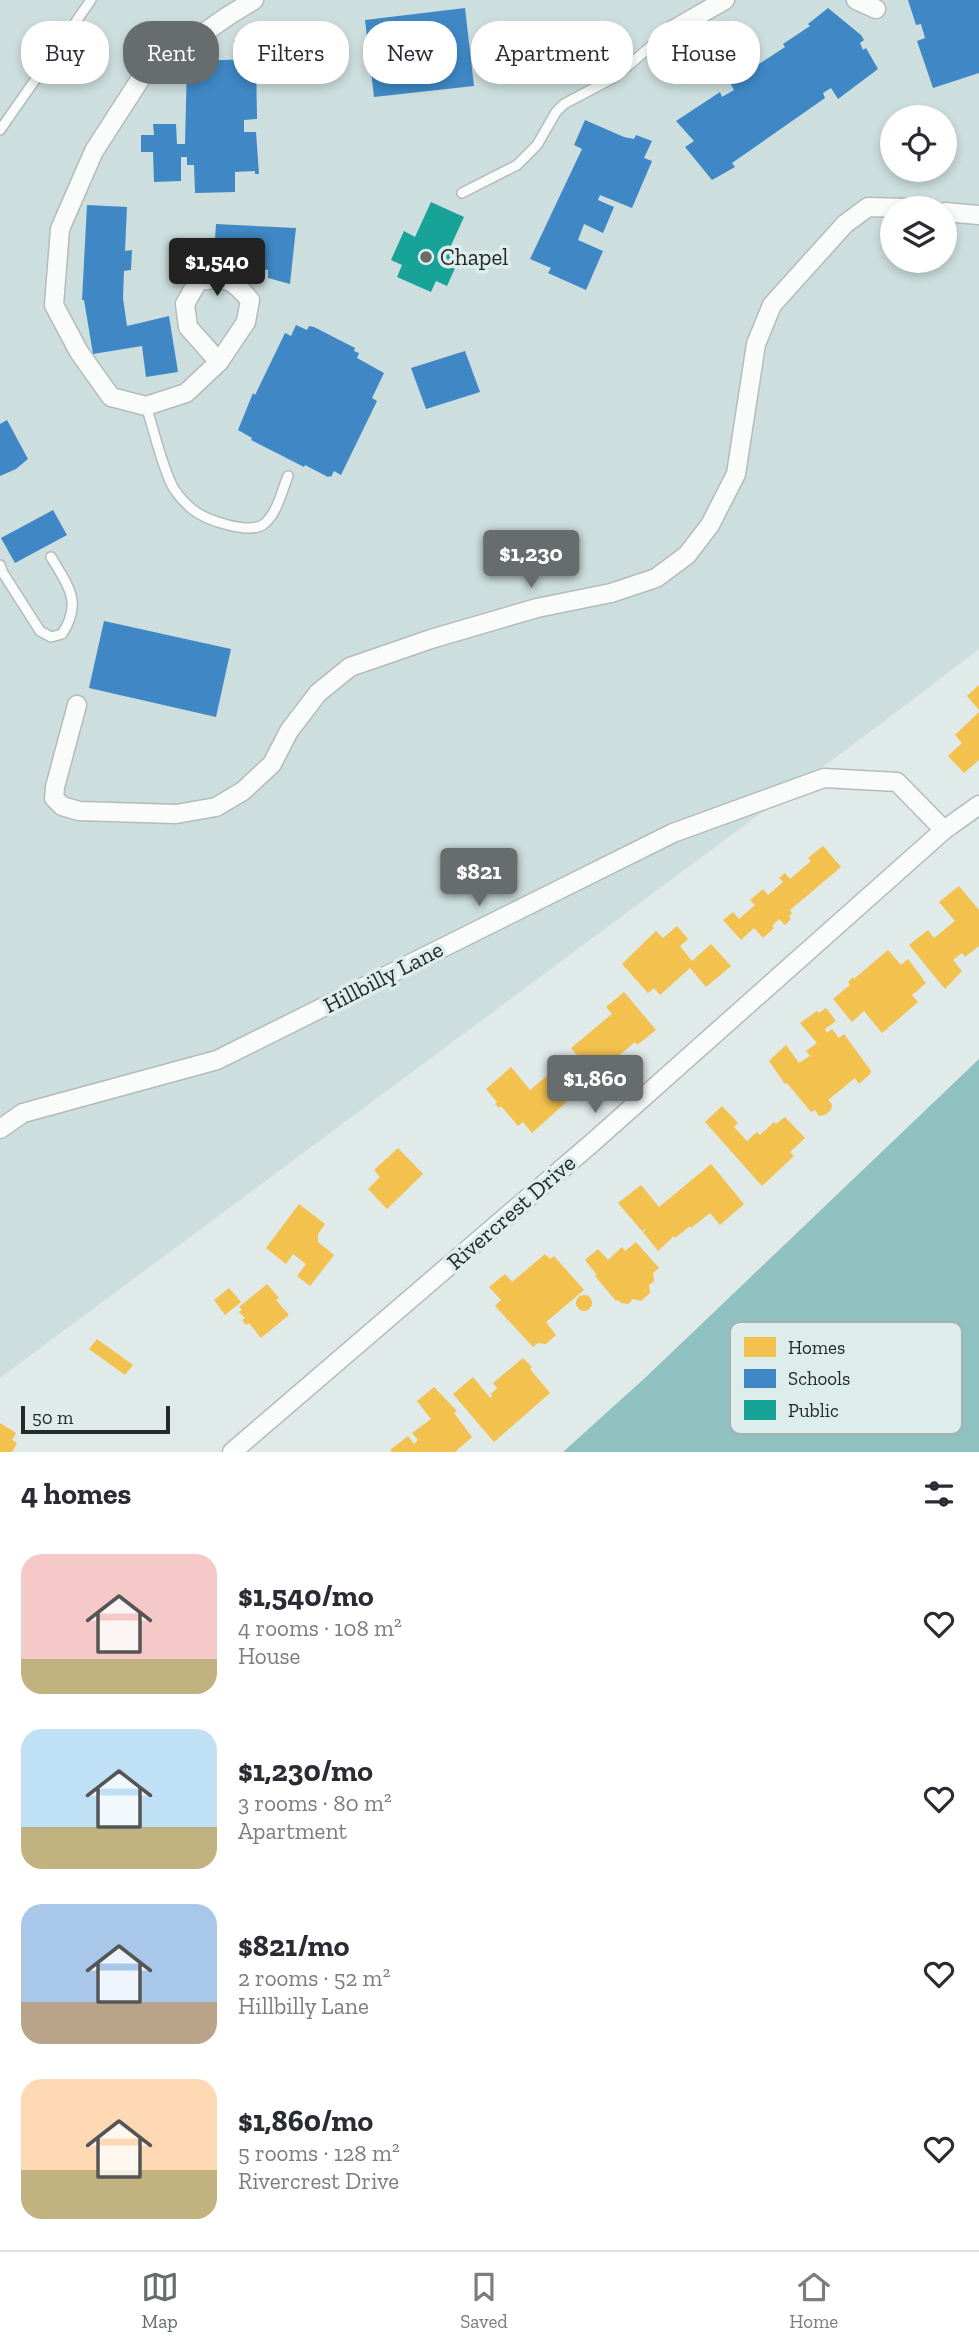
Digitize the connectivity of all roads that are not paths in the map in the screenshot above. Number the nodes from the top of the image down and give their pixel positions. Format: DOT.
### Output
graph roads {
  1 [pos="91,0"];
  2 [pos="254,0"];
  3 [pos="725,0"];
  4 [pos="856,0"];
  5 [pos="876,9"];
  6 [pos="688,21"];
  7 [pos="647,50"];
  8 [pos="0,130"];
  9 [pos="462,193"];
  10 [pos="880,207"];
  11 [pos="957,213"];
  12 [pos="979,215"];
  13 [pos="219,362"];
  14 [pos="146,406"];
  15 [pos="288,476"];
  16 [pos="51,557"];
  17 [pos="0,565"];
  18 [pos="77,705"];
  19 [pos="979,805"];
  20 [pos="944,830"];
  21 [pos="0,1129"];
  22 [pos="232,1452"];
  1 -- 8 [label="lane"];
  2 -- 14 [label="street"];
  3 -- 6 [label="street"];
  4 -- 5 [label="street"];
  7 -- 9 [label="lane"];
  10 -- 18 [label="street"];
  11 -- 12 [label="street"];
  13 -- 13 [label="street"];
  13 -- 14 [label="street"];
  14 -- 15 [label="lane"];
  16 -- 17 [label="lane"];
  19 -- 20 [label="street, Rivercrest Drive"];
  20 -- 21 [label="street, Hillbilly Lane"];
  20 -- 22 [label="street, Rivercrest Drive"];
}
